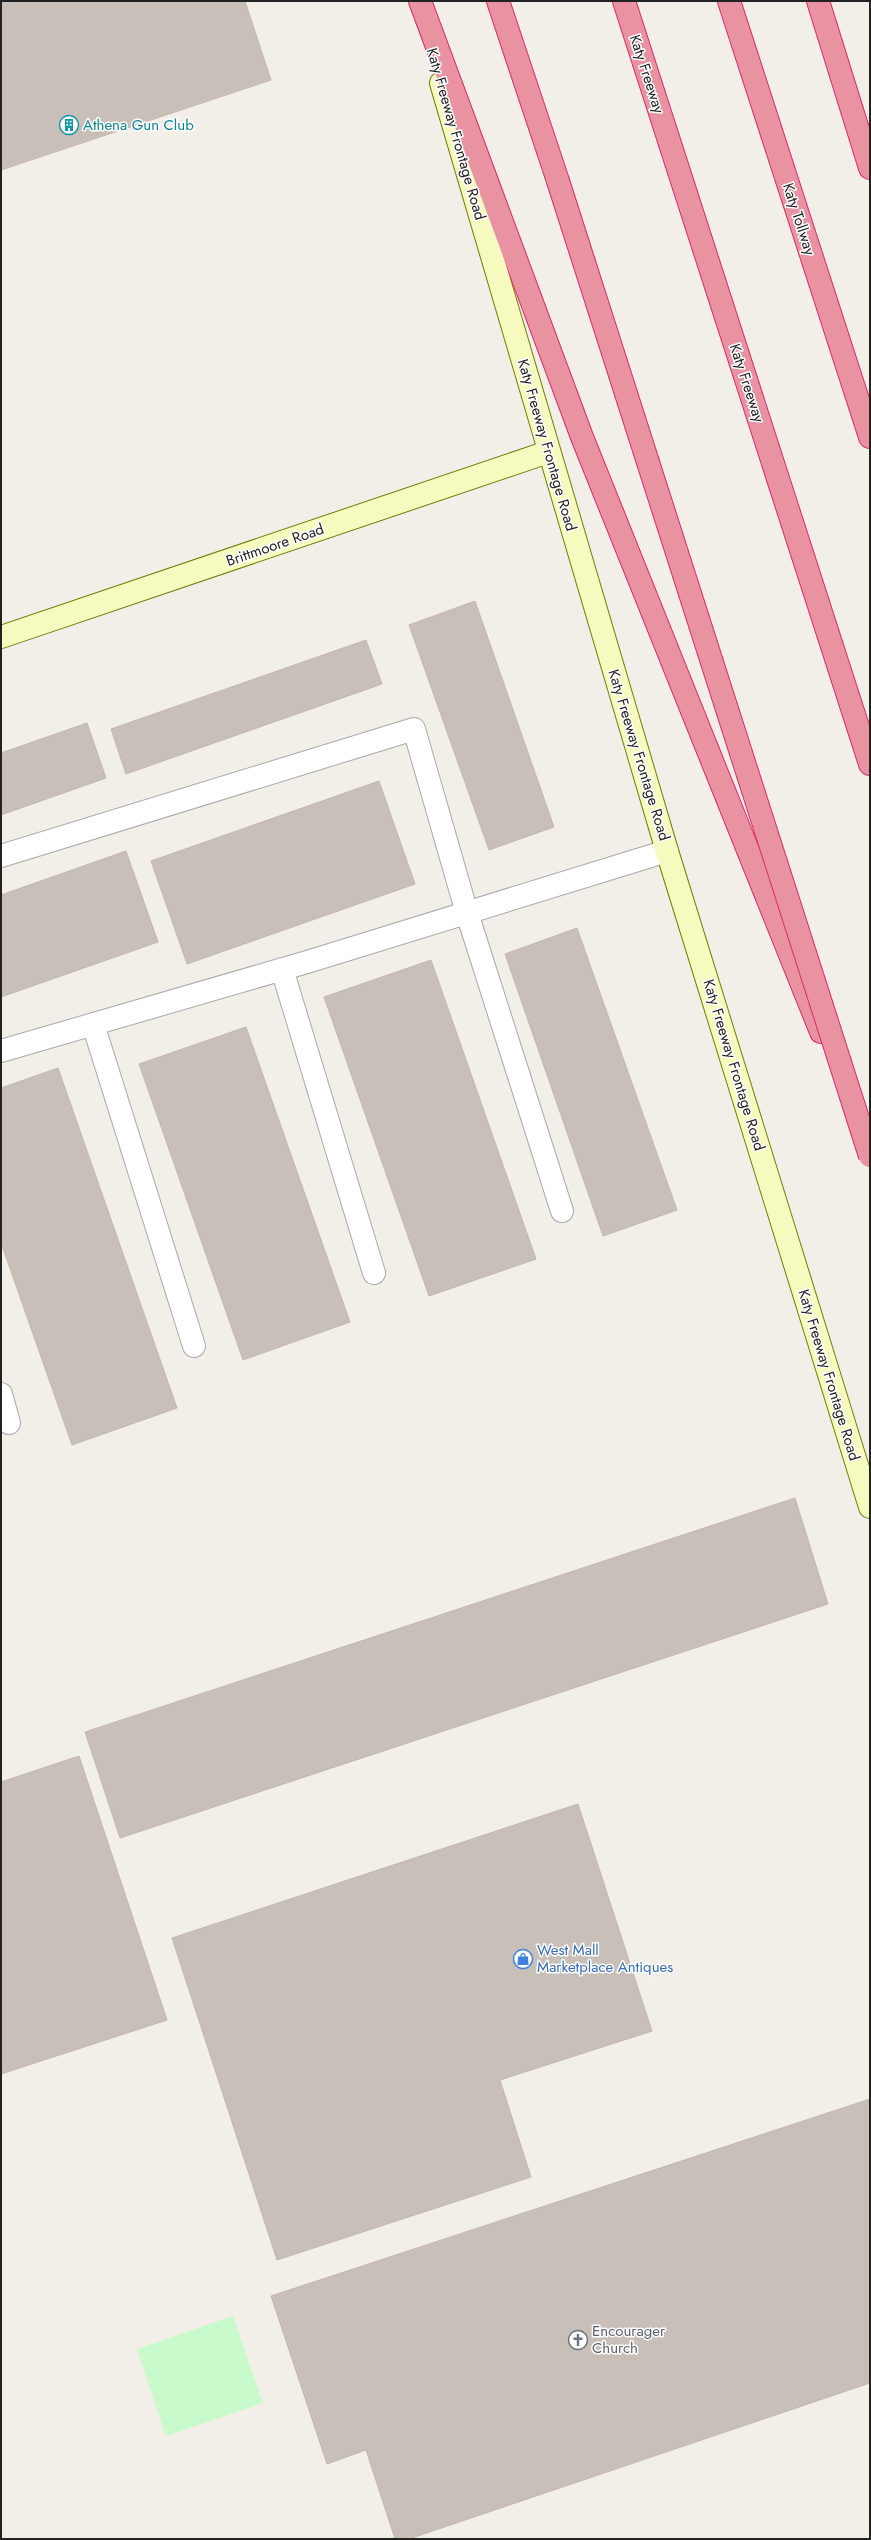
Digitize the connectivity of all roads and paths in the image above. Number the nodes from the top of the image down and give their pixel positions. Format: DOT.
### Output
graph roads {
  1 [pos="418,1"];
  2 [pos="498,1"];
  3 [pos="624,1"];
  4 [pos="729,1"];
  5 [pos="818,1"];
  6 [pos="870,168"];
  7 [pos="870,436"];
  8 [pos="548,452"];
  9 [pos="1,637"];
  10 [pos="870,764"];
  11 [pos="667,851"];
  12 [pos="1,856"];
  13 [pos="467,913"];
  14 [pos="282,969"];
  15 [pos="93,1024"];
  16 [pos="1,1051"];
  17 [pos="870,1155"];
  18 [pos="562,1211"];
  19 [pos="374,1273"];
  20 [pos="194,1346"];
  21 [pos="1,1394"];
  22 [pos="9,1423"];
  23 [pos="870,1507"];
  1 -- 8 [label="main road, Katy Freeway Frontage Road"];
  1 -- 17 [label="highway"];
  2 -- 17 [label="highway, bridge"];
  3 -- 10 [label="highway, Katy Freeway"];
  4 -- 7 [label="highway, Katy Tollway"];
  5 -- 6 [label="highway"];
  8 -- 9 [label="main road, Brittmoore Road"];
  8 -- 11 [label="main road, Katy Freeway Frontage Road"];
  11 -- 13 [label="lane"];
  11 -- 23 [label="main road, Katy Freeway Frontage Road"];
  12 -- 13 [label="lane"];
  13 -- 14 [label="lane"];
  13 -- 18 [label="lane"];
  14 -- 15 [label="lane"];
  14 -- 19 [label="lane"];
  15 -- 16 [label="lane"];
  15 -- 20 [label="lane"];
  21 -- 22 [label="lane"];
}
